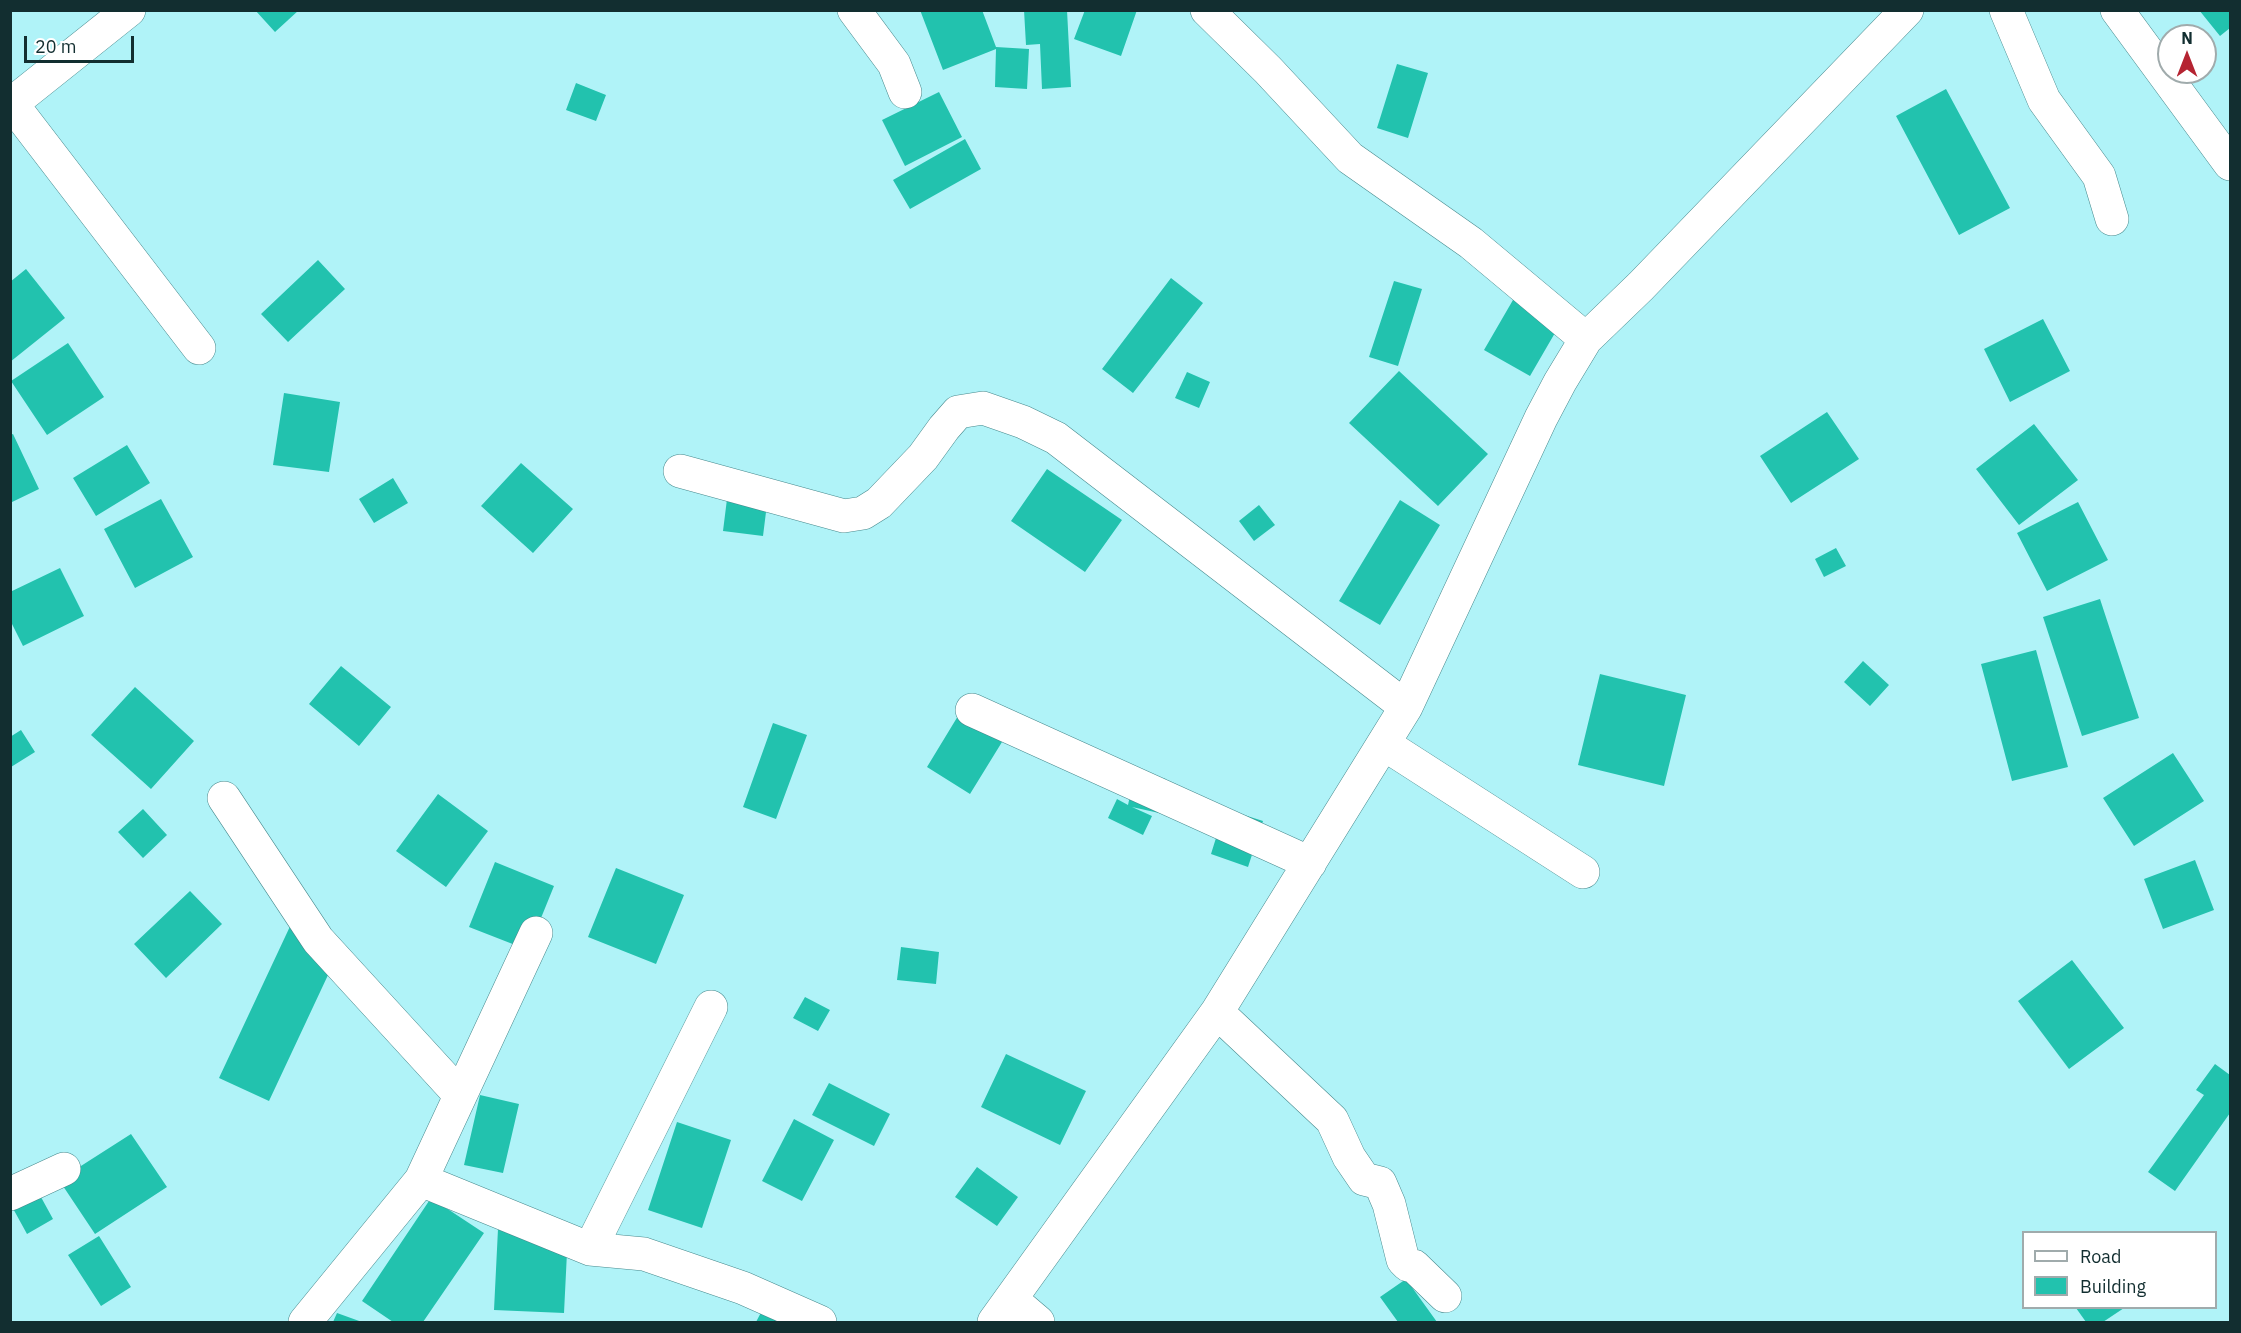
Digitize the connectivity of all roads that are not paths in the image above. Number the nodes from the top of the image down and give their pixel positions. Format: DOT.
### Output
graph roads {
  1 [pos="129,10"];
  2 [pos="854,10"];
  3 [pos="1207,10"];
  4 [pos="1906,10"];
  5 [pos="2006,10"];
  6 [pos="2117,10"];
  7 [pos="905,92"];
  8 [pos="11,104"];
  9 [pos="2230,164"];
  10 [pos="2112,219"];
  11 [pos="1586,339"];
  12 [pos="199,348"];
  13 [pos="680,471"];
  14 [pos="1406,707"];
  15 [pos="972,710"];
  16 [pos="1384,744"];
  17 [pos="224,798"];
  18 [pos="1310,862"];
  19 [pos="1583,872"];
  20 [pos="536,933"];
  21 [pos="711,1007"];
  22 [pos="1217,1012"];
  23 [pos="459,1095"];
  24 [pos="64,1169"];
  25 [pos="421,1180"];
  26 [pos="10,1194"];
  27 [pos="590,1249"];
  28 [pos="1445,1296"];
  29 [pos="1002,1311"];
  30 [pos="305,1323"];
  31 [pos="820,1323"];
  32 [pos="1038,1323"];
  1 -- 8 [label="street"];
  2 -- 7 [label="street"];
  3 -- 11 [label="street"];
  4 -- 11 [label="street"];
  5 -- 10 [label="street"];
  6 -- 9 [label="street"];
  8 -- 12 [label="street"];
  11 -- 14 [label="street"];
  13 -- 14 [label="street"];
  14 -- 16 [label="street"];
  15 -- 18 [label="street"];
  16 -- 18 [label="street"];
  16 -- 19 [label="street"];
  17 -- 23 [label="street"];
  18 -- 22 [label="street"];
  20 -- 23 [label="street"];
  21 -- 27 [label="street"];
  22 -- 28 [label="street"];
  22 -- 29 [label="street"];
  23 -- 25 [label="street"];
  24 -- 26 [label="street"];
  25 -- 27 [label="street"];
  25 -- 30 [label="street"];
  27 -- 31 [label="street"];
  29 -- 32 [label="street"];
}
